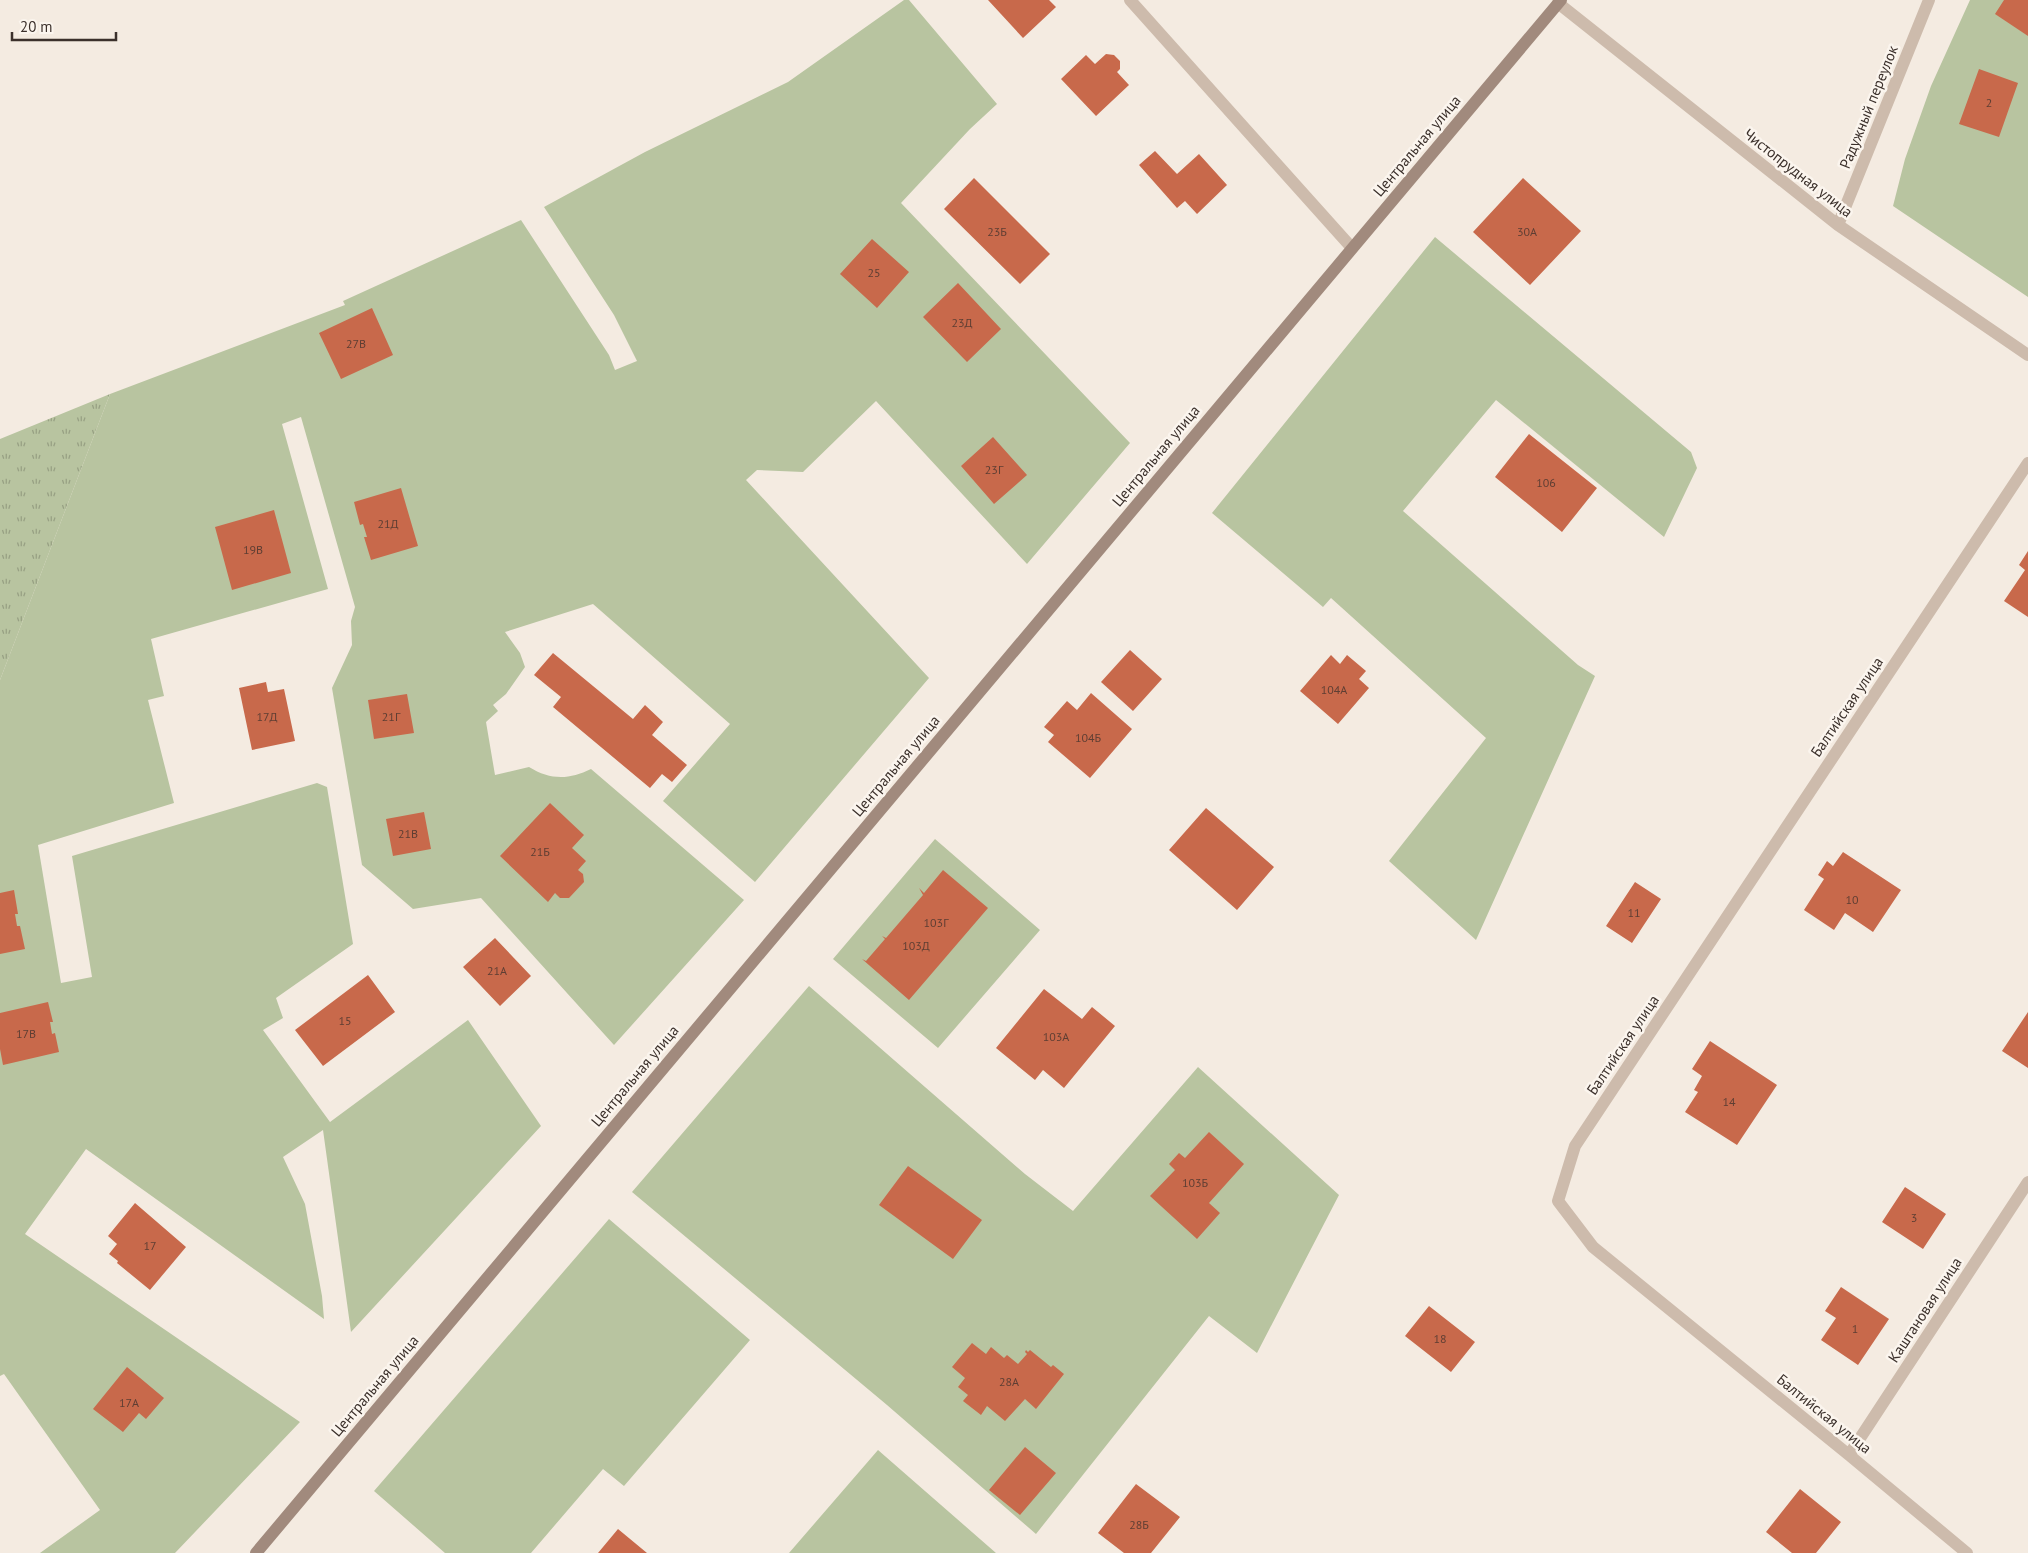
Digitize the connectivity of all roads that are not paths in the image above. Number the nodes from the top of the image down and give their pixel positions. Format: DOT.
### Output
graph roads {
  1 [pos="1130,0"];
  2 [pos="1930,0"];
  3 [pos="1559,2"];
  4 [pos="1838,226"];
  5 [pos="1352,248"];
  6 [pos="2028,355"];
  7 [pos="2028,463"];
  8 [pos="2028,1182"];
  9 [pos="1849,1454"];
  10 [pos="256,1553"];
  11 [pos="1967,1553"];
  1 -- 5 [label="street"];
  2 -- 4 [label="street, Радужный переулок"];
  3 -- 4 [label="street, Чистопрудная улица"];
  3 -- 5 [label="main road, Центральная улица"];
  4 -- 6 [label="street, Чистопрудная улица"];
  5 -- 10 [label="main road, Центральная улица"];
  7 -- 9 [label="street, Балтийская улица"];
  8 -- 9 [label="street, Каштановая улица"];
  9 -- 11 [label="street, Балтийская улица"];
}
